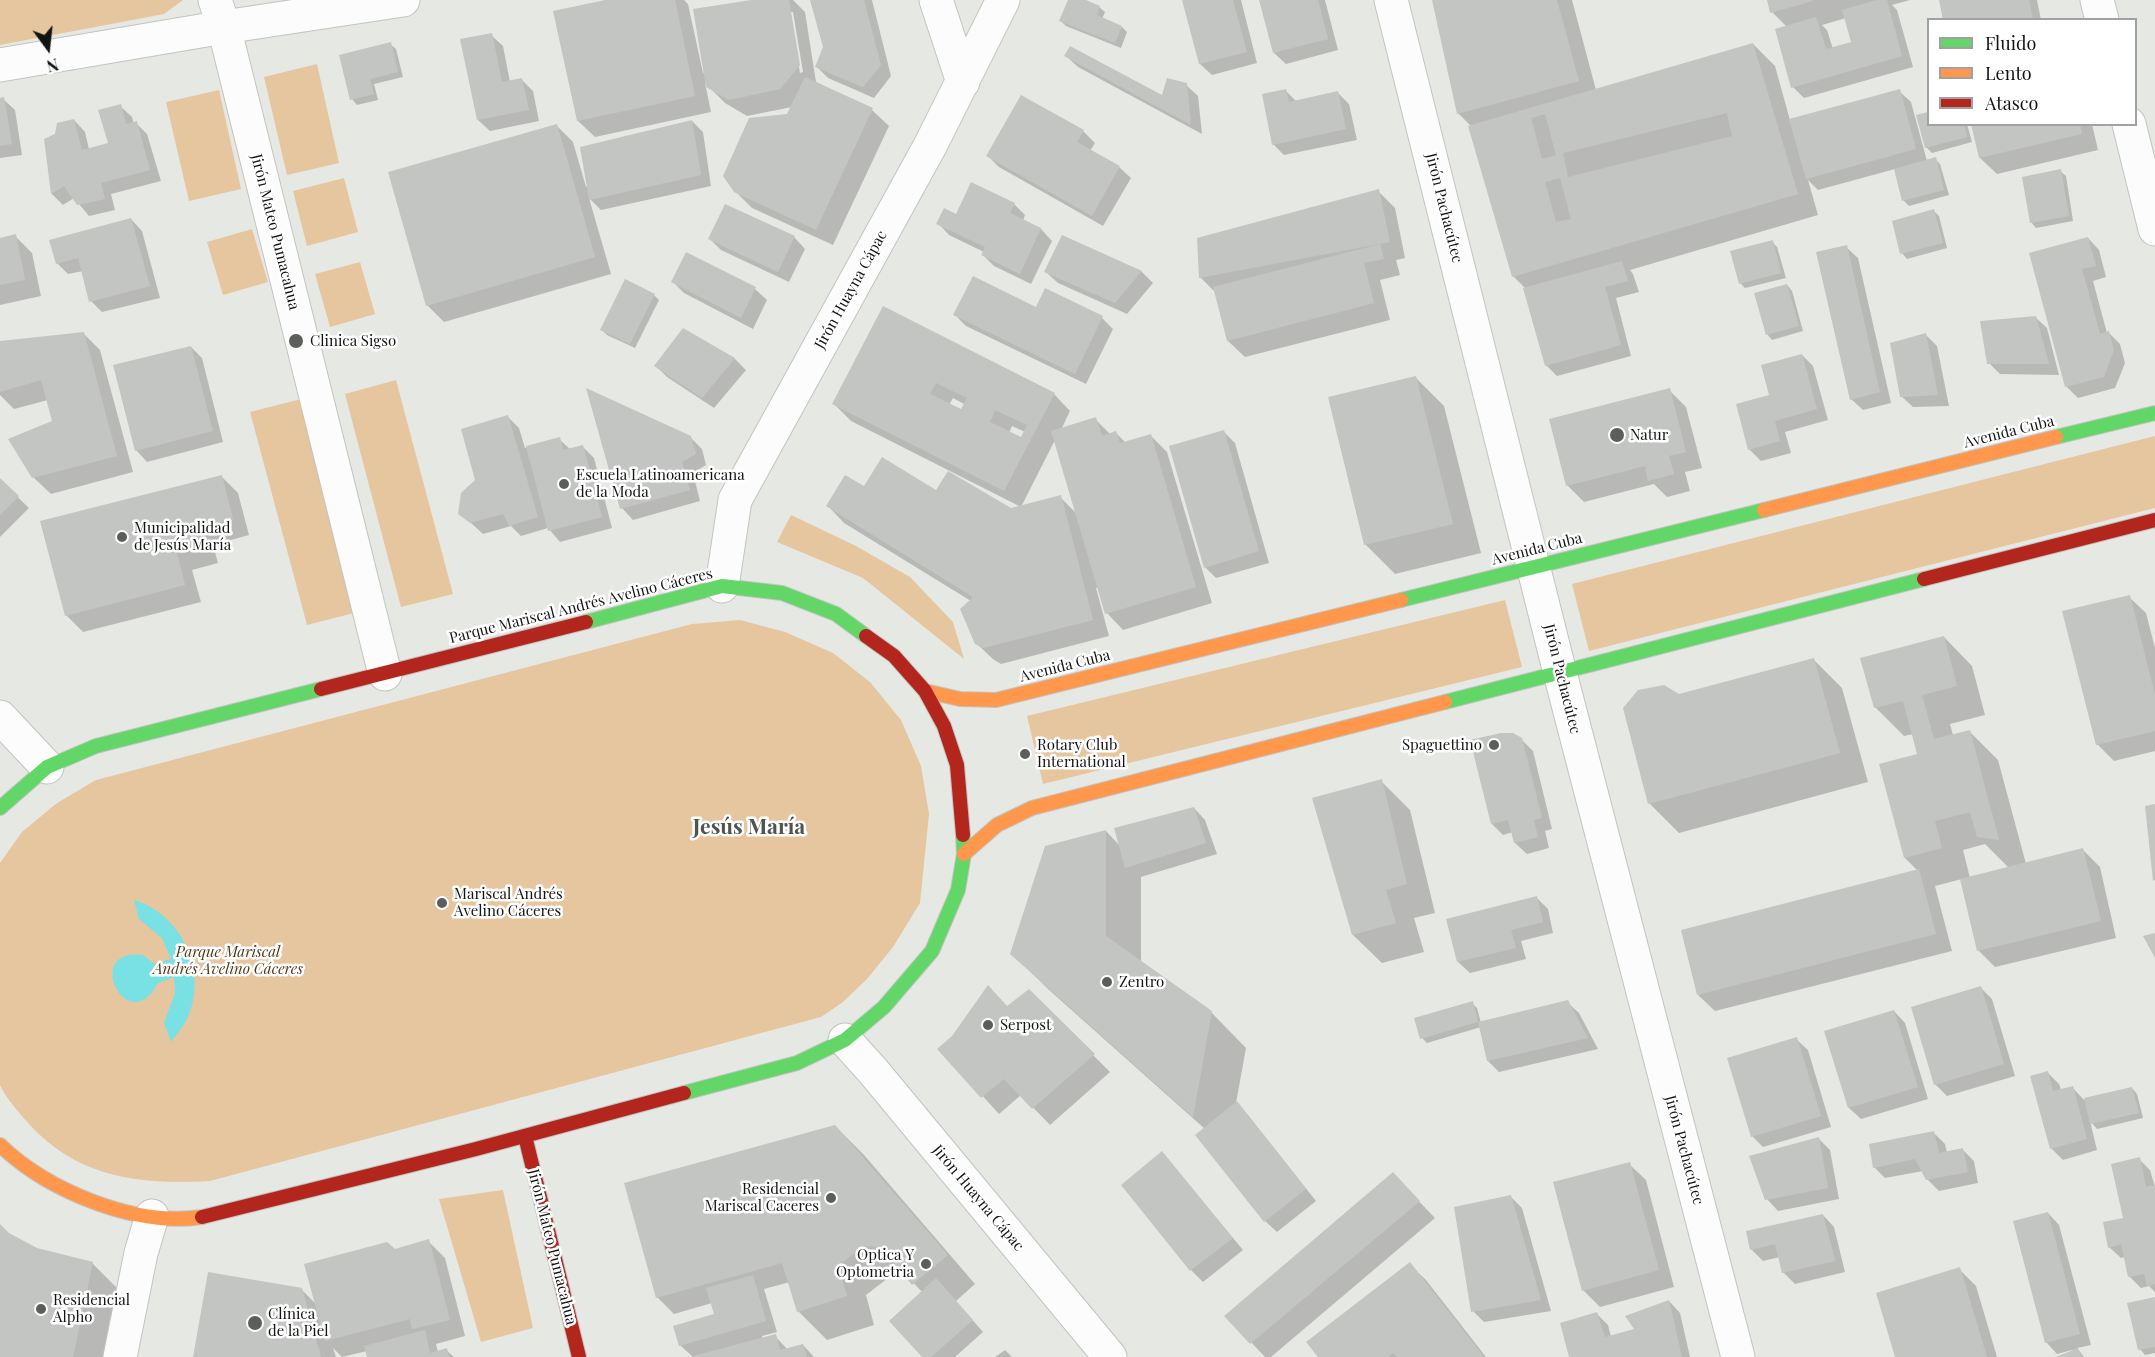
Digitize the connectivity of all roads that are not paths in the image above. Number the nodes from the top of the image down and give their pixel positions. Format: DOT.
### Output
graph roads {
  1 [pos="403,0"];
  2 [pos="936,0"];
  3 [pos="1003,0"];
  4 [pos="1392,0"];
  5 [pos="2097,0"];
  6 [pos="220,14"];
  7 [pos="2102,18"];
  8 [pos="0,65"];
  9 [pos="963,82"];
  10 [pos="2129,126"];
  11 [pos="2155,229"];
  12 [pos="2155,413"];
  13 [pos="2155,520"];
  14 [pos="1534,567"];
  15 [pos="722,586"];
  16 [pos="1560,673"];
  17 [pos="385,674"];
  18 [pos="925,692"];
  19 [pos="0,717"];
  20 [pos="47,767"];
  21 [pos="0,808"];
  22 [pos="964,854"];
  23 [pos="845,1040"];
  24 [pos="525,1136"];
  25 [pos="0,1145"];
  26 [pos="152,1216"];
  27 [pos="120,1357"];
  28 [pos="579,1357"];
  29 [pos="1110,1357"];
  30 [pos="1738,1357"];
  1 -- 6 [label="street"];
  2 -- 9 [label="street"];
  3 -- 9 [label="street, Jirón Huayna Cápac"];
  4 -- 14 [label="street, Jirón Pachacútec"];
  5 -- 7 [label="street"];
  6 -- 8 [label="street"];
  6 -- 17 [label="street, Jirón Mateo Pumacahua"];
  9 -- 15 [label="street, Jirón Huayna Cápac"];
  10 -- 11 [label="street"];
  12 -- 14 [label="main road, Avenida Cuba"];
  13 -- 16 [label="main road"];
  14 -- 16 [label="street, Jirón Pachacútec"];
  14 -- 18 [label="main road, Avenida Cuba"];
  15 -- 17 [label="main road, Parque Mariscal Andrés Avelino Cáceres"];
  15 -- 18 [label="main road, Parque Mariscal Andrés Avelino Cáceres"];
  16 -- 22 [label="main road"];
  16 -- 30 [label="street, Jirón Pachacútec"];
  17 -- 20 [label="main road, Parque Mariscal Andrés Avelino Cáceres"];
  18 -- 22 [label="main road, Parque Mariscal Andrés Avelino Cáceres"];
  19 -- 20 [label="street"];
  20 -- 21 [label="main road, Parque Mariscal Andrés Avelino Cáceres"];
  22 -- 23 [label="main road, Parque Mariscal Andrés Avelino Cáceres"];
  23 -- 24 [label="main road, Parque Mariscal Andrés Avelino Cáceres"];
  23 -- 29 [label="street, Jirón Huayna Cápac"];
  24 -- 26 [label="main road, Parque Mariscal Andrés Avelino Cáceres"];
  24 -- 28 [label="main road, Jirón Mateo Pumacahua"];
  25 -- 26 [label="main road, Parque Mariscal Andrés Avelino Cáceres"];
  26 -- 27 [label="street"];
}
